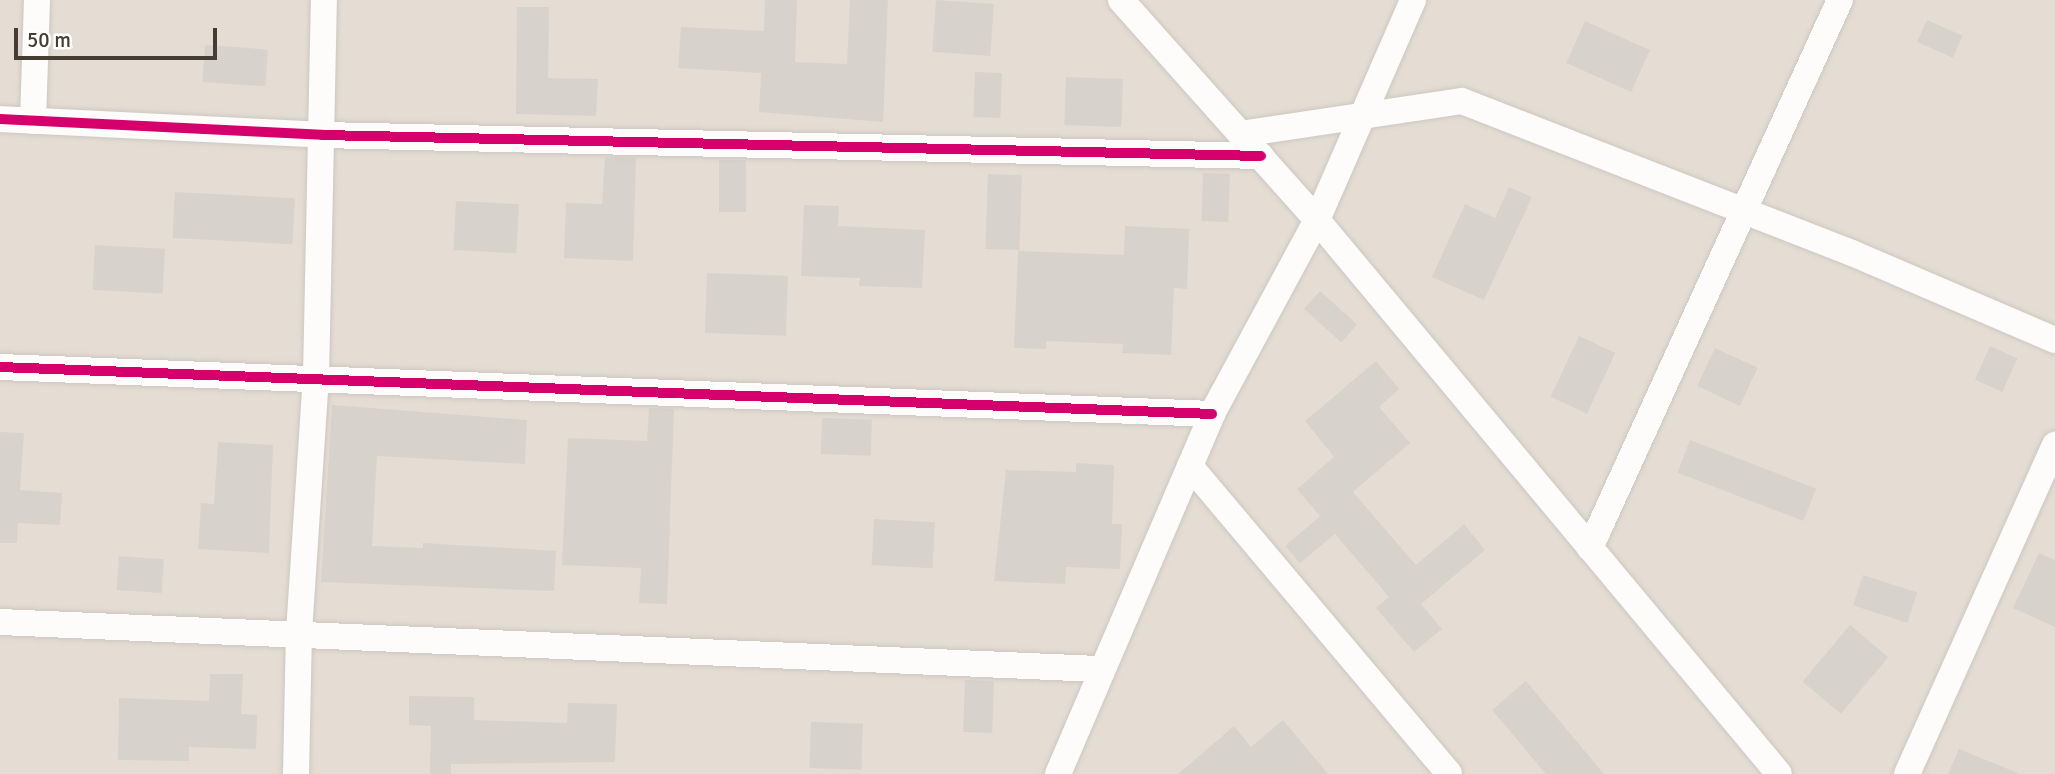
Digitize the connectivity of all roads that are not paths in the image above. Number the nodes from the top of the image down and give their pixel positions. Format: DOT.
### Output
graph roads {
  1 [pos="37,0"];
  2 [pos="324,0"];
  3 [pos="1121,0"];
  4 [pos="1413,0"];
  5 [pos="1840,0"];
  6 [pos="1363,116"];
  7 [pos="0,119"];
  8 [pos="33,121"];
  9 [pos="322,135"];
  10 [pos="1241,135"];
  11 [pos="1261,156"];
  12 [pos="1747,212"];
  13 [pos="1317,220"];
  14 [pos="2055,340"];
  15 [pos="0,367"];
  16 [pos="316,377"];
  17 [pos="1212,414"];
  18 [pos="2055,445"];
  19 [pos="1190,466"];
  20 [pos="1591,548"];
  21 [pos="0,622"];
  22 [pos="299,632"];
  23 [pos="1100,669"];
  24 [pos="1068,768"];
  25 [pos="296,774"];
  26 [pos="1449,774"];
  27 [pos="1779,774"];
  28 [pos="1907,774"];
  1 -- 8 [label="street"];
  2 -- 9 [label="street"];
  3 -- 10 [label="street"];
  4 -- 6 [label="street"];
  5 -- 12 [label="street"];
  6 -- 10 [label="street"];
  6 -- 12 [label="street"];
  6 -- 13 [label="street"];
  7 -- 8 [label="street"];
  8 -- 9 [label="street"];
  9 -- 11 [label="street"];
  9 -- 16 [label="street"];
  10 -- 11 [label="street"];
  11 -- 13 [label="street"];
  12 -- 14 [label="street"];
  12 -- 20 [label="street"];
  13 -- 17 [label="street"];
  13 -- 20 [label="street"];
  15 -- 16 [label="street"];
  16 -- 17 [label="street"];
  16 -- 22 [label="street"];
  17 -- 19 [label="street"];
  18 -- 28 [label="street"];
  19 -- 23 [label="street"];
  19 -- 26 [label="street"];
  20 -- 27 [label="street"];
  21 -- 22 [label="street"];
  22 -- 23 [label="street"];
  22 -- 25 [label="street"];
  23 -- 24 [label="street"];
}
